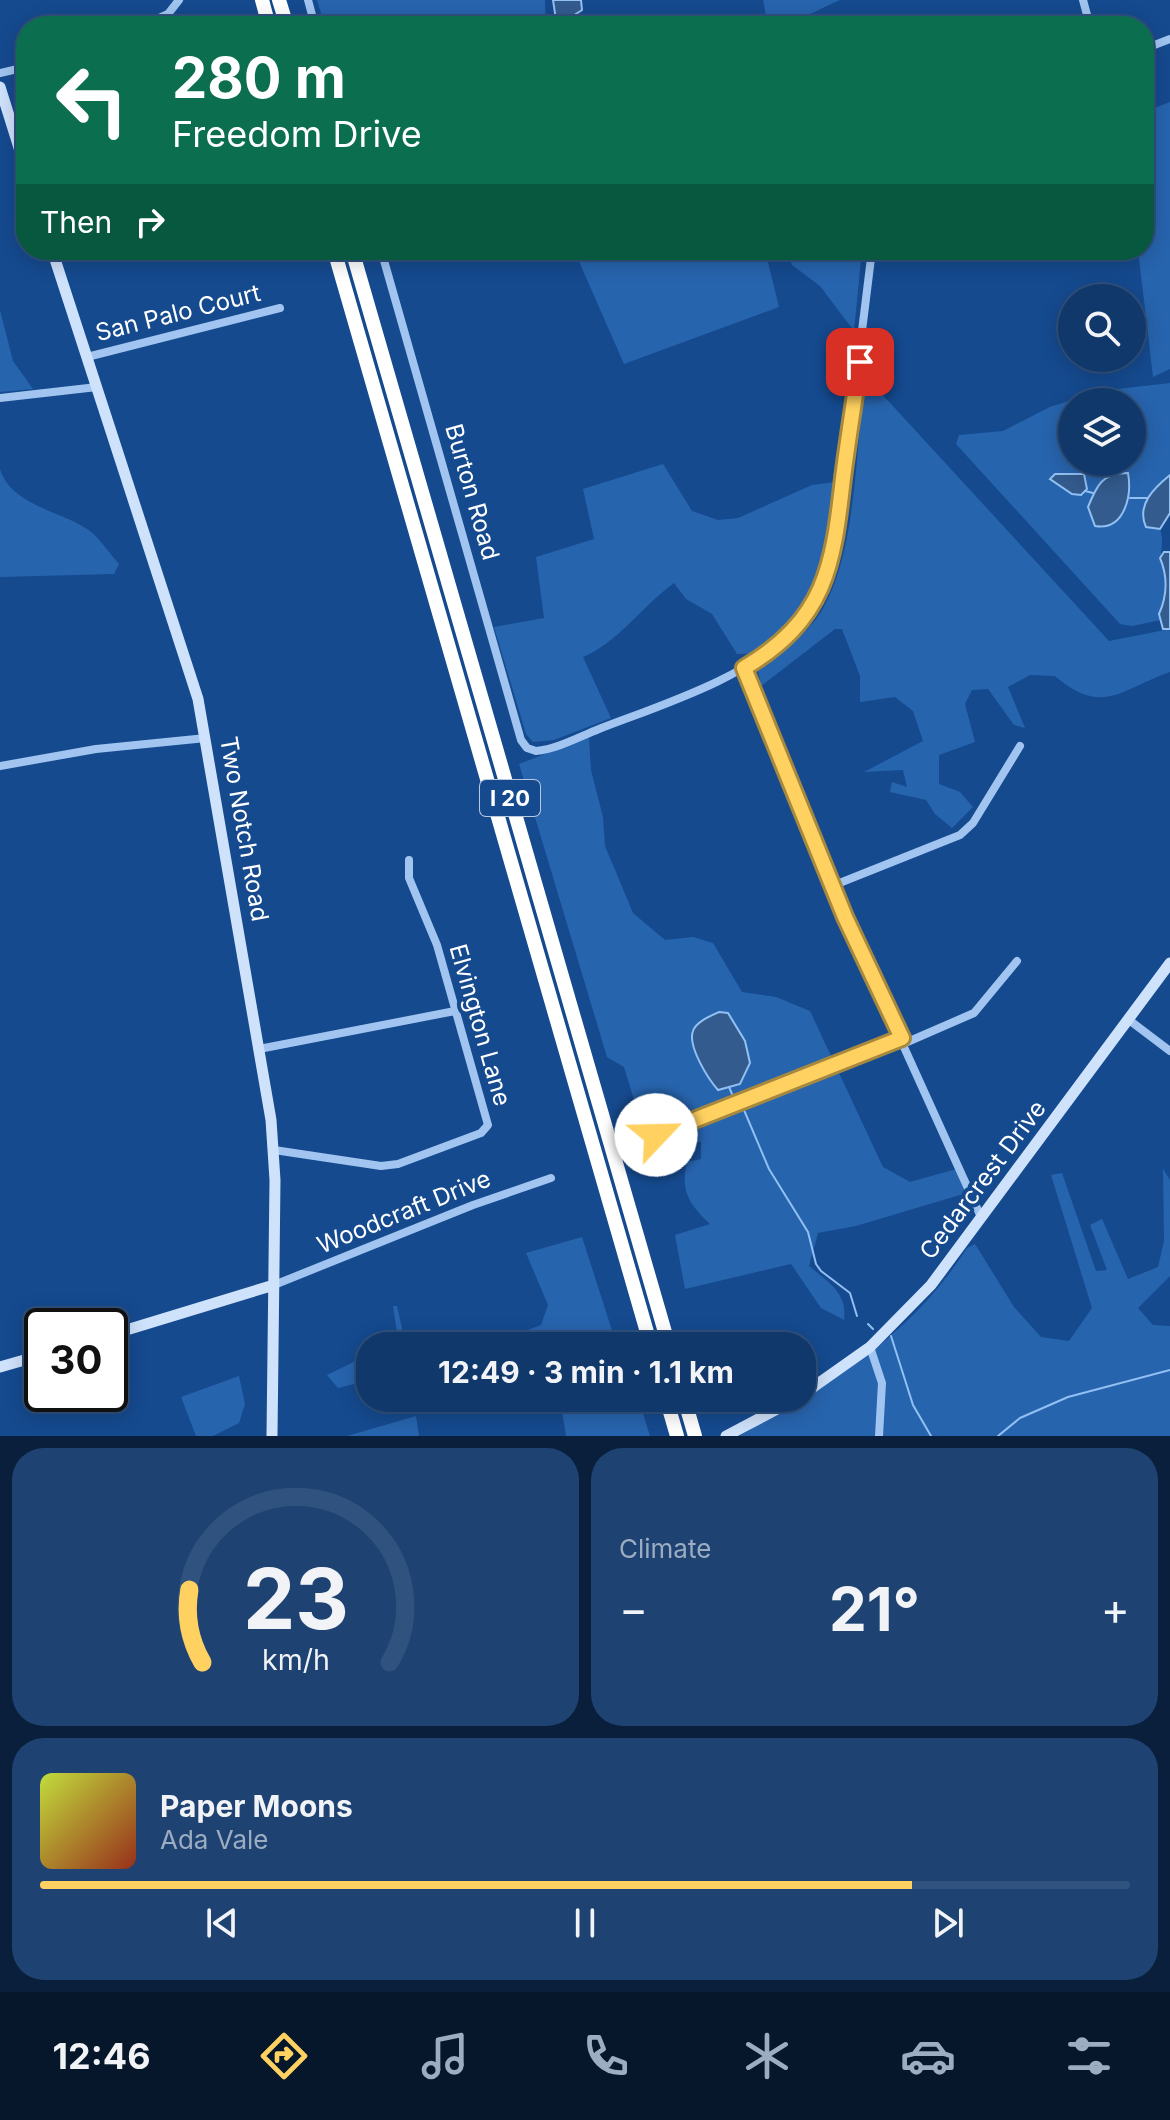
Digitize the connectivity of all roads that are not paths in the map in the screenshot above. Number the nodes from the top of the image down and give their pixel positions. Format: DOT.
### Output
graph roads {
  1 [pos="179,0"];
  2 [pos="164,16"];
  3 [pos="0,87"];
  4 [pos="16,138"];
  5 [pos="55,260"];
  6 [pos="337,260"];
  7 [pos="355,260"];
  8 [pos="384,260"];
  9 [pos="871,260"];
  10 [pos="280,308"];
  11 [pos="87,357"];
  12 [pos="97,387"];
  13 [pos="0,398"];
  14 [pos="744,668"];
  15 [pos="206,738"];
  16 [pos="1020,746"];
  17 [pos="0,766"];
  18 [pos="409,860"];
  19 [pos="832,886"];
  20 [pos="1017,961"];
  21 [pos="1170,963"];
  22 [pos="455,1011"];
  23 [pos="1129,1020"];
  24 [pos="904,1041"];
  25 [pos="259,1049"];
  26 [pos="1170,1051"];
  27 [pos="656,1135"];
  28 [pos="274,1150"];
  29 [pos="551,1178"];
  30 [pos="981,1217"];
  31 [pos="274,1285"];
  32 [pos="128,1330"];
  33 [pos="647,1332"];
  34 [pos="665,1332"];
  35 [pos="870,1347"];
  36 [pos="24,1360"];
  37 [pos="0,1367"];
  38 [pos="816,1386"];
  39 [pos="670,1412"];
  40 [pos="688,1412"];
  41 [pos="772,1412"];
  42 [pos="272,1436"];
  43 [pos="677,1436"];
  44 [pos="695,1436"];
  45 [pos="726,1436"];
  46 [pos="879,1436"];
  1 -- 2 [label="street"];
  3 -- 4 [label="street"];
  5 -- 11 [label="street, Two Notch Road"];
  6 -- 33 [label="highway, I 20"];
  7 -- 34 [label="highway, I 20"];
  8 -- 14 [label="street, Burton Road"];
  9 -- 14 [label="street"];
  10 -- 11 [label="street, San Palo Court"];
  11 -- 12 [label="street, Two Notch Road"];
  12 -- 13 [label="street"];
  12 -- 15 [label="street, Two Notch Road"];
  14 -- 19 [label="street"];
  15 -- 17 [label="street"];
  15 -- 25 [label="street, Two Notch Road"];
  16 -- 19 [label="street"];
  18 -- 22 [label="street, Elvington Lane"];
  19 -- 24 [label="street"];
  20 -- 24 [label="street"];
  21 -- 23 [label="street, Cedarcrest Drive"];
  22 -- 25 [label="street"];
  22 -- 28 [label="street, Elvington Lane"];
  23 -- 26 [label="street"];
  23 -- 30 [label="street, Cedarcrest Drive"];
  24 -- 27 [label="street"];
  24 -- 30 [label="street"];
  25 -- 28 [label="street, Two Notch Road"];
  28 -- 31 [label="street, Two Notch Road"];
  29 -- 31 [label="street, Woodcraft Drive"];
  30 -- 35 [label="street, Cedarcrest Drive"];
  31 -- 32 [label="street"];
  31 -- 42 [label="street, Two Notch Road"];
  35 -- 38 [label="street, Cedarcrest Drive"];
  35 -- 46 [label="street"];
  36 -- 37 [label="street"];
  39 -- 43 [label="highway"];
  40 -- 44 [label="highway"];
  41 -- 45 [label="street, Cedarcrest Drive"];
}
